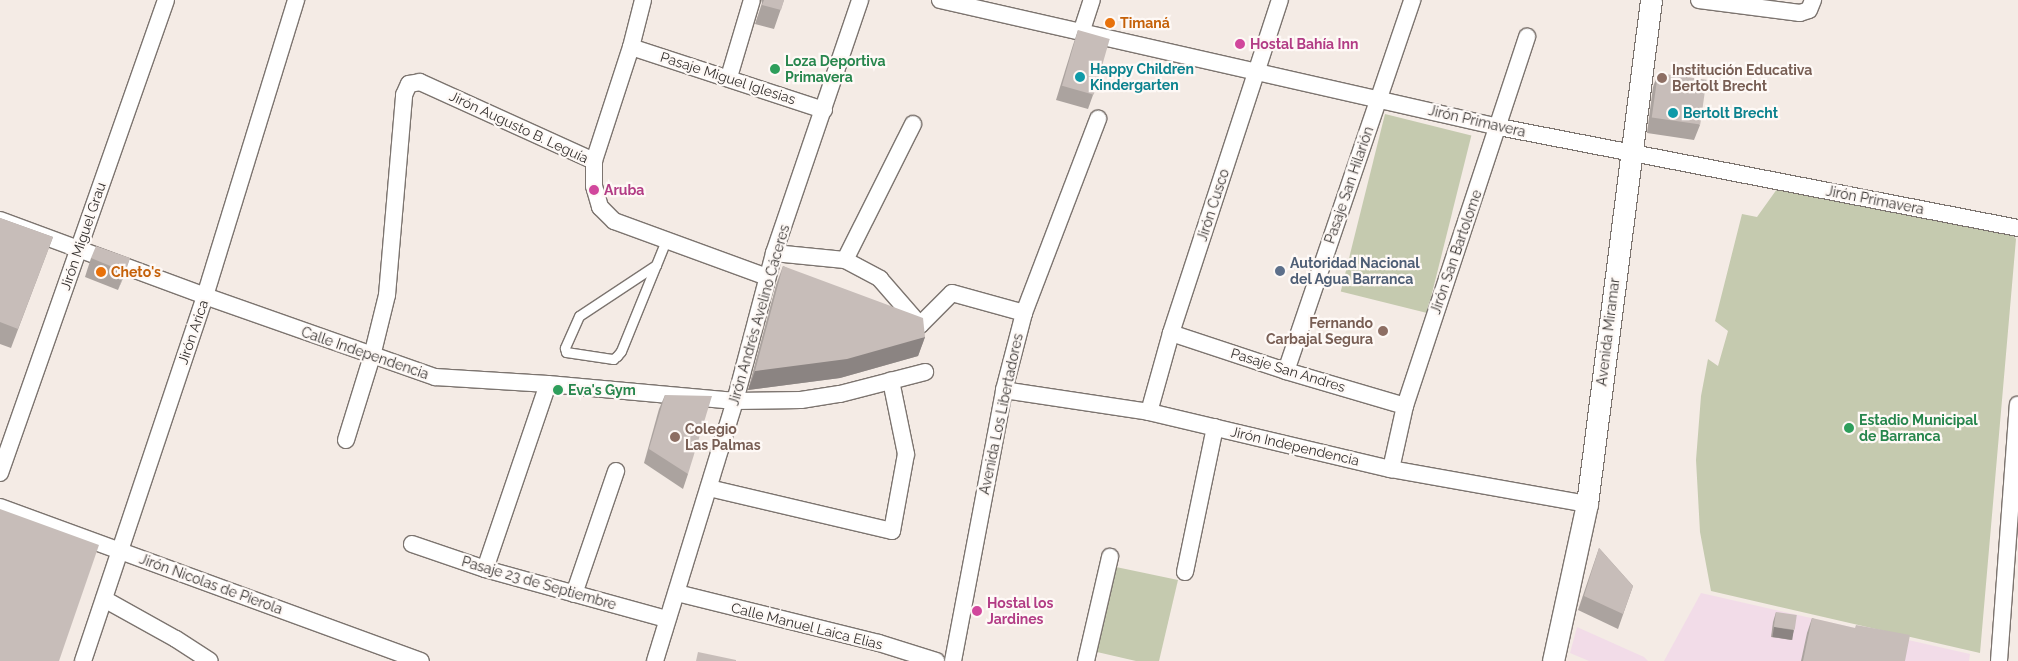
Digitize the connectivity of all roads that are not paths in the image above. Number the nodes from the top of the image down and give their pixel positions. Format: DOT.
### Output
graph roads {
  1 [pos="166,0"];
  2 [pos="296,0"];
  3 [pos="642,0"];
  4 [pos="752,0"];
  5 [pos="860,0"];
  6 [pos="940,0"];
  7 [pos="1092,0"];
  8 [pos="1280,0"];
  9 [pos="1412,0"];
  10 [pos="1651,0"];
  11 [pos="1699,0"];
  12 [pos="1814,0"];
  13 [pos="1761,5"];
  14 [pos="1082,33"];
  15 [pos="1527,37"];
  16 [pos="631,47"];
  17 [pos="1257,71"];
  18 [pos="729,78"];
  19 [pos="1378,99"];
  20 [pos="824,110"];
  21 [pos="1098,119"];
  22 [pos="913,124"];
  23 [pos="1498,127"];
  24 [pos="1631,152"];
  25 [pos="594,161"];
  26 [pos="0,220"];
  27 [pos="2018,228"];
  28 [pos="666,240"];
  29 [pos="78,248"];
  30 [pos="774,253"];
  31 [pos="845,260"];
  32 [pos="656,265"];
  33 [pos="767,277"];
  34 [pos="206,296"];
  35 [pos="1024,313"];
  36 [pos="1172,333"];
  37 [pos="372,356"];
  38 [pos="1286,370"];
  39 [pos="925,372"];
  40 [pos="892,381"];
  41 [pos="548,384"];
  42 [pos="1004,390"];
  43 [pos="735,401"];
  44 [pos="2018,405"];
  45 [pos="1405,406"];
  46 [pos="1149,412"];
  47 [pos="1215,427"];
  48 [pos="346,440"];
  49 [pos="1391,469"];
  50 [pos="616,471"];
  51 [pos="0,473"];
  52 [pos="709,488"];
  53 [pos="1586,504"];
  54 [pos="0,508"];
  55 [pos="412,544"];
  56 [pos="119,551"];
  57 [pos="1110,557"];
  58 [pos="485,569"];
  59 [pos="1185,572"];
  60 [pos="574,594"];
  61 [pos="677,594"];
  62 [pos="104,599"];
  63 [pos="667,619"];
  64 [pos="83,661"];
  65 [pos="210,661"];
  66 [pos="421,661"];
  67 [pos="655,661"];
  68 [pos="936,661"];
  69 [pos="953,661"];
  70 [pos="1086,661"];
  71 [pos="1553,661"];
  72 [pos="1999,661"];
  1 -- 29 [label="street, Jirón Miguel Grau"];
  2 -- 34 [label="street, Jirón Arica"];
  3 -- 16 [label="street"];
  4 -- 18 [label="street"];
  5 -- 20 [label="street, Jirón Andrés Avelino Cáceres"];
  6 -- 14 [label="street, Jirón Primavera"];
  7 -- 14 [label="street"];
  8 -- 17 [label="street, Jirón Cusco"];
  9 -- 19 [label="street, Pasaje San Hilarión"];
  10 -- 24 [label="street, Avenida Miramar"];
  11 -- 13 [label="street"];
  12 -- 13 [label="street"];
  14 -- 17 [label="street, Jirón Primavera"];
  15 -- 23 [label="street, Jirón San Bartolome"];
  16 -- 18 [label="street, Pasaje Miguel Iglesias"];
  16 -- 25 [label="street"];
  17 -- 19 [label="street, Jirón Primavera"];
  17 -- 36 [label="street, Jirón Cusco"];
  18 -- 20 [label="street, Pasaje Miguel Iglesias"];
  19 -- 23 [label="street, Jirón Primavera"];
  19 -- 38 [label="street, Pasaje San Hilarión"];
  20 -- 30 [label="street, Jirón Andrés Avelino Cáceres"];
  21 -- 35 [label="street, Avenida Los Libertadores"];
  22 -- 31 [label="street"];
  23 -- 24 [label="street, Jirón Primavera"];
  23 -- 45 [label="street, Jirón San Bartolome"];
  24 -- 27 [label="street, Jirón Primavera"];
  24 -- 53 [label="street, Avenida Miramar"];
  25 -- 28 [label="street, Jirón Augusto B. Leguía"];
  25 -- 37 [label="street, Jirón Augusto B. Leguía"];
  26 -- 29 [label="street, Calle Independencia"];
  28 -- 32 [label="lane"];
  28 -- 33 [label="street, Jirón Augusto B. Leguía"];
  29 -- 34 [label="street, Calle Independencia"];
  29 -- 51 [label="street, Jirón Miguel Grau"];
  30 -- 31 [label="street"];
  30 -- 33 [label="street, Jirón Andrés Avelino Cáceres"];
  31 -- 35 [label="street"];
  32 -- 32 [label="lane"];
  33 -- 43 [label="street, Jirón Andrés Avelino Cáceres"];
  34 -- 37 [label="street, Calle Independencia"];
  34 -- 56 [label="street, Jirón Arica"];
  35 -- 42 [label="street, Avenida Los Libertadores"];
  36 -- 38 [label="street, Pasaje San Andres"];
  36 -- 46 [label="street, Jirón Cusco"];
  37 -- 41 [label="street, Calle Independencia"];
  37 -- 48 [label="street"];
  38 -- 45 [label="street, Pasaje San Andres"];
  39 -- 40 [label="street, Calle Independencia"];
  40 -- 43 [label="street, Calle Independencia"];
  40 -- 52 [label="street"];
  41 -- 43 [label="street, Calle Independencia"];
  41 -- 58 [label="street"];
  42 -- 46 [label="street, Jirón Independencia"];
  42 -- 69 [label="street, Avenida Los Libertadores"];
  43 -- 52 [label="street, Jirón Andrés Avelino Cáceres"];
  44 -- 72 [label="street"];
  45 -- 49 [label="street, Jirón San Bartolome"];
  46 -- 47 [label="street, Jirón Independencia"];
  47 -- 49 [label="street, Jirón Independencia"];
  47 -- 59 [label="street"];
  49 -- 53 [label="street, Jirón Independencia"];
  50 -- 60 [label="street"];
  52 -- 61 [label="street, Jirón Andrés Avelino Cáceres"];
  53 -- 71 [label="street, Avenida Miramar"];
  54 -- 56 [label="street, Jirón Nicolas de Pierola"];
  55 -- 58 [label="street, Pasaje 23 de Septiembre"];
  56 -- 62 [label="street, Jirón Arica"];
  56 -- 66 [label="street, Jirón Nicolas de Pierola"];
  57 -- 70 [label="street"];
  58 -- 60 [label="street, Pasaje 23 de Septiembre"];
  60 -- 63 [label="street, Pasaje 23 de Septiembre"];
  61 -- 63 [label="street, Jirón Andrés Avelino Cáceres"];
  61 -- 68 [label="street, Calle Manuel Laica Elias"];
  62 -- 64 [label="street, Jirón Arica"];
  62 -- 65 [label="street"];
  63 -- 67 [label="street, Jirón Andrés Avelino Cáceres"];
}
